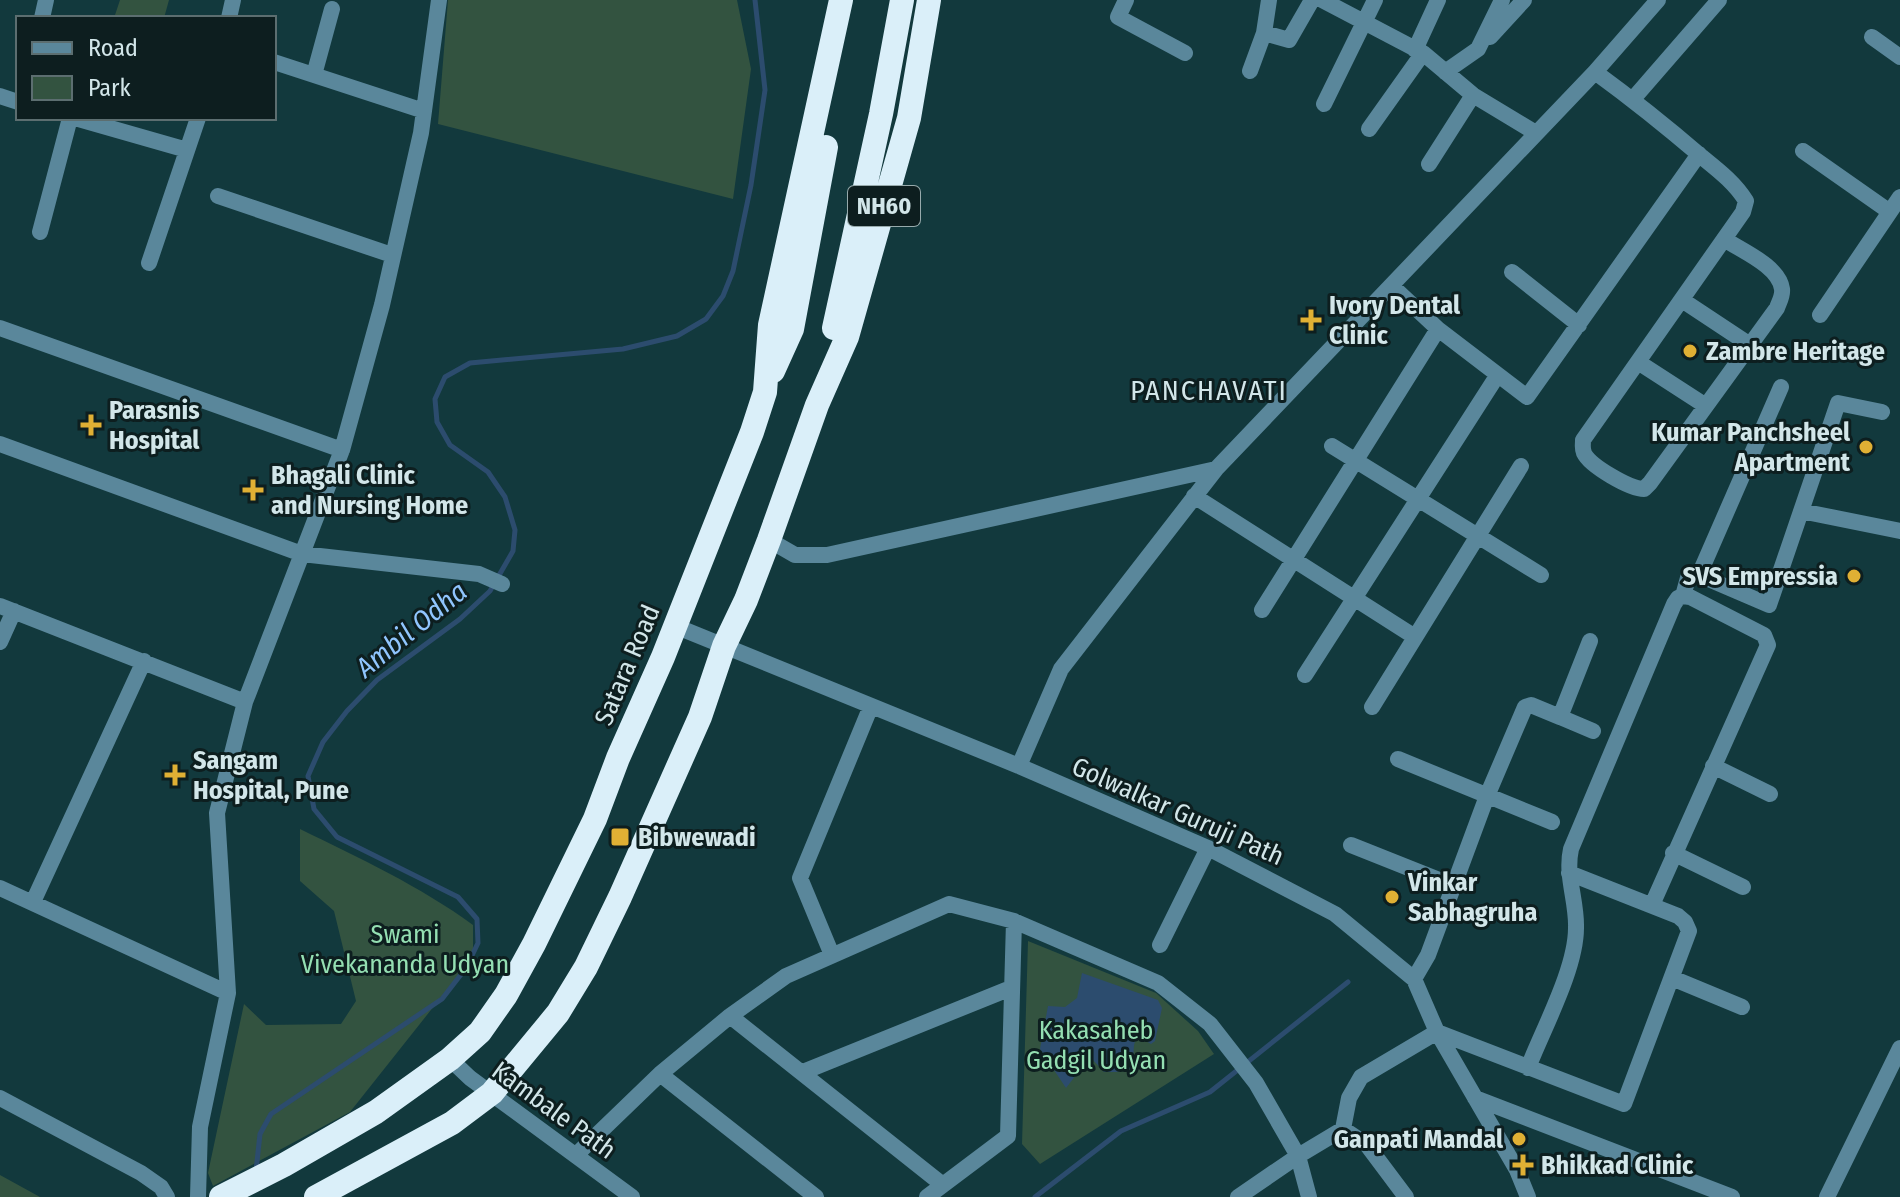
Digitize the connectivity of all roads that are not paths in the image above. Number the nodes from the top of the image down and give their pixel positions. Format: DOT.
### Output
graph roads {
  1 [pos="439,0"];
  2 [pos="841,0"];
  3 [pos="855,0"];
  4 [pos="902,0"];
  5 [pos="929,0"];
  6 [pos="1126,0"];
  7 [pos="1269,0"];
  8 [pos="1312,0"];
  9 [pos="1322,0"];
  10 [pos="1375,0"];
  11 [pos="1438,0"];
  12 [pos="1502,0"];
  13 [pos="1524,0"];
  14 [pos="1658,0"];
  15 [pos="1719,0"];
  16 [pos="332,9"];
  17 [pos="1363,23"];
  18 [pos="1264,33"];
  19 [pos="1872,37"];
  20 [pos="1478,49"];
  21 [pos="1419,52"];
  22 [pos="1185,53"];
  23 [pos="1900,57"];
  24 [pos="276,63"];
  25 [pos="1250,71"];
  26 [pos="1445,72"];
  27 [pos="1595,72"];
  28 [pos="314,75"];
  29 [pos="1473,95"];
  30 [pos="1633,99"];
  31 [pos="1324,104"];
  32 [pos="424,111"];
  33 [pos="71,120"];
  34 [pos="79,120"];
  35 [pos="197,120"];
  36 [pos="1369,129"];
  37 [pos="1536,133"];
  38 [pos="187,150"];
  39 [pos="1803,151"];
  40 [pos="1699,154"];
  41 [pos="1429,164"];
  42 [pos="218,196"];
  43 [pos="1895,204"];
  44 [pos="40,232"];
  45 [pos="1724,239"];
  46 [pos="392,255"];
  47 [pos="149,263"];
  48 [pos="1512,272"];
  49 [pos="1392,286"];
  50 [pos="1682,300"];
  51 [pos="1820,315"];
  52 [pos="1579,325"];
  53 [pos="0,328"];
  54 [pos="1438,329"];
  55 [pos="1750,345"];
  56 [pos="1638,362"];
  57 [pos="1497,376"];
  58 [pos="1781,387"];
  59 [pos="765,392"];
  60 [pos="817,405"];
  61 [pos="1706,406"];
  62 [pos="1882,412"];
  63 [pos="0,444"];
  64 [pos="1332,446"];
  65 [pos="342,450"];
  66 [pos="1355,460"];
  67 [pos="1521,466"];
  68 [pos="1216,469"];
  69 [pos="1194,496"];
  70 [pos="1418,499"];
  71 [pos="1801,511"];
  72 [pos="1900,531"];
  73 [pos="1478,536"];
  74 [pos="769,540"];
  75 [pos="302,554"];
  76 [pos="1293,559"];
  77 [pos="1541,575"];
  78 [pos="1699,575"];
  79 [pos="502,584"];
  80 [pos="1683,596"];
  81 [pos="1355,598"];
  82 [pos="7,609"];
  83 [pos="1262,610"];
  84 [pos="675,626"];
  85 [pos="1415,637"];
  86 [pos="1590,641"];
  87 [pos="0,642"];
  88 [pos="724,646"];
  89 [pos="144,661"];
  90 [pos="1305,675"];
  91 [pos="245,702"];
  92 [pos="871,706"];
  93 [pos="1372,707"];
  94 [pos="1560,717"];
  95 [pos="1593,731"];
  96 [pos="1398,759"];
  97 [pos="1019,766"];
  98 [pos="1713,766"];
  99 [pos="1770,794"];
  100 [pos="1487,796"];
  101 [pos="1552,822"];
  102 [pos="1351,845"];
  103 [pos="1208,848"];
  104 [pos="1673,853"];
  105 [pos="1569,873"];
  106 [pos="1454,886"];
  107 [pos="1743,887"];
  108 [pos="0,888"];
  109 [pos="33,902"];
  110 [pos="1652,905"];
  111 [pos="1014,921"];
  112 [pos="1160,945"];
  113 [pos="832,955"];
  114 [pos="1672,978"];
  115 [pos="1414,979"];
  116 [pos="1011,988"];
  117 [pos="228,993"];
  118 [pos="1742,1007"];
  119 [pos="730,1016"];
  120 [pos="1437,1032"];
  121 [pos="1900,1048"];
  122 [pos="450,1059"];
  123 [pos="1528,1068"];
  124 [pos="803,1072"];
  125 [pos="660,1074"];
  126 [pos="492,1093"];
  127 [pos="0,1098"];
  128 [pos="1475,1098"];
  129 [pos="1343,1129"];
  130 [pos="576,1155"];
  131 [pos="1298,1156"];
  132 [pos="943,1185"];
  133 [pos="167,1197"];
  134 [pos="198,1197"];
  135 [pos="221,1197"];
  136 [pos="316,1197"];
  137 [pos="632,1197"];
  138 [pos="816,1197"];
  139 [pos="927,1197"];
  140 [pos="1238,1197"];
  141 [pos="1309,1197"];
  142 [pos="1406,1197"];
  143 [pos="1528,1197"];
  144 [pos="1732,1197"];
  145 [pos="1827,1197"];
  1 -- 32 [label="street"];
  2 -- 59 [label="highway, Satara Road"];
  3 -- 59 [label="highway"];
  4 -- 60 [label="highway"];
  5 -- 60 [label="highway, NH60"];
  6 -- 22 [label="street"];
  7 -- 18 [label="street"];
  8 -- 18 [label="street"];
  9 -- 17 [label="street"];
  10 -- 17 [label="street"];
  11 -- 21 [label="street"];
  12 -- 20 [label="street"];
  13 -- 20 [label="street"];
  14 -- 27 [label="street"];
  15 -- 30 [label="street"];
  16 -- 28 [label="street"];
  17 -- 21 [label="street"];
  17 -- 31 [label="street"];
  18 -- 25 [label="street"];
  19 -- 23 [label="street"];
  20 -- 26 [label="street"];
  21 -- 26 [label="street"];
  21 -- 36 [label="street"];
  24 -- 28 [label="street"];
  26 -- 29 [label="street"];
  27 -- 30 [label="street"];
  27 -- 37 [label="street"];
  28 -- 32 [label="street"];
  29 -- 37 [label="street"];
  29 -- 41 [label="street"];
  30 -- 40 [label="street"];
  32 -- 46 [label="street"];
  33 -- 44 [label="street"];
  34 -- 38 [label="street"];
  35 -- 38 [label="street"];
  37 -- 49 [label="street"];
  38 -- 47 [label="street"];
  39 -- 43 [label="street"];
  40 -- 45 [label="street"];
  40 -- 52 [label="street"];
  42 -- 46 [label="street"];
  43 -- 51 [label="street"];
  45 -- 50 [label="street"];
  45 -- 55 [label="street"];
  46 -- 65 [label="street"];
  48 -- 52 [label="street"];
  49 -- 54 [label="street"];
  49 -- 68 [label="street"];
  50 -- 55 [label="street"];
  50 -- 56 [label="street"];
  52 -- 57 [label="street"];
  53 -- 65 [label="street"];
  54 -- 57 [label="street"];
  54 -- 66 [label="street"];
  55 -- 61 [label="street"];
  56 -- 61 [label="street"];
  56 -- 61 [label="street"];
  57 -- 70 [label="street"];
  58 -- 78 [label="street"];
  59 -- 84 [label="highway, Satara Road"];
  60 -- 74 [label="highway, NH60"];
  62 -- 71 [label="street"];
  63 -- 75 [label="street"];
  64 -- 66 [label="street"];
  65 -- 75 [label="street"];
  66 -- 70 [label="street"];
  66 -- 76 [label="street"];
  67 -- 73 [label="street"];
  68 -- 69 [label="street"];
  68 -- 74 [label="street"];
  69 -- 76 [label="street"];
  69 -- 97 [label="street"];
  70 -- 73 [label="street"];
  70 -- 81 [label="street"];
  71 -- 72 [label="street"];
  71 -- 78 [label="street"];
  73 -- 77 [label="street"];
  73 -- 85 [label="street"];
  74 -- 88 [label="highway, NH60"];
  75 -- 79 [label="street"];
  75 -- 91 [label="street"];
  76 -- 81 [label="street"];
  76 -- 83 [label="street"];
  78 -- 80 [label="street"];
  80 -- 98 [label="street"];
  80 -- 105 [label="street"];
  81 -- 85 [label="street"];
  81 -- 90 [label="street"];
  82 -- 87 [label="street"];
  82 -- 89 [label="street"];
  84 -- 88 [label="street, Golwalkar Guruji Path"];
  84 -- 122 [label="highway, Satara Road"];
  85 -- 93 [label="street"];
  86 -- 94 [label="street"];
  88 -- 92 [label="street, Golwalkar Guruji Path"];
  88 -- 126 [label="highway, NH60"];
  89 -- 91 [label="street"];
  89 -- 109 [label="street"];
  91 -- 117 [label="street"];
  92 -- 97 [label="street, Golwalkar Guruji Path"];
  92 -- 113 [label="street"];
  94 -- 95 [label="street"];
  94 -- 100 [label="street"];
  96 -- 100 [label="street"];
  97 -- 103 [label="street, Golwalkar Guruji Path"];
  98 -- 99 [label="street"];
  98 -- 104 [label="street"];
  100 -- 101 [label="street"];
  100 -- 106 [label="street"];
  102 -- 106 [label="street"];
  103 -- 112 [label="street"];
  103 -- 115 [label="street, Golwalkar Guruji Path"];
  104 -- 107 [label="street"];
  104 -- 110 [label="street"];
  105 -- 110 [label="street"];
  105 -- 123 [label="street"];
  106 -- 115 [label="street"];
  108 -- 109 [label="street"];
  109 -- 117 [label="street"];
  110 -- 114 [label="street"];
  111 -- 113 [label="street"];
  111 -- 116 [label="street"];
  111 -- 131 [label="street"];
  113 -- 119 [label="street"];
  114 -- 118 [label="street"];
  114 -- 123 [label="street"];
  115 -- 120 [label="street, Golwalkar Guruji Path"];
  116 -- 124 [label="street"];
  116 -- 132 [label="street"];
  117 -- 134 [label="street"];
  119 -- 124 [label="street"];
  119 -- 125 [label="street"];
  120 -- 123 [label="street"];
  120 -- 128 [label="street, Golwalkar Guruji Path"];
  120 -- 129 [label="street"];
  121 -- 145 [label="street"];
  122 -- 126 [label="street, Kambale Path"];
  122 -- 135 [label="highway, Satara Road"];
  124 -- 132 [label="street"];
  125 -- 130 [label="street"];
  125 -- 138 [label="street"];
  126 -- 130 [label="street, Kambale Path"];
  126 -- 136 [label="highway, NH60"];
  127 -- 133 [label="street"];
  128 -- 143 [label="street, Golwalkar Guruji Path"];
  128 -- 144 [label="street"];
  129 -- 131 [label="street"];
  129 -- 142 [label="street"];
  130 -- 137 [label="street, Kambale Path"];
  131 -- 140 [label="street"];
  131 -- 141 [label="street"];
  132 -- 139 [label="street"];
}
